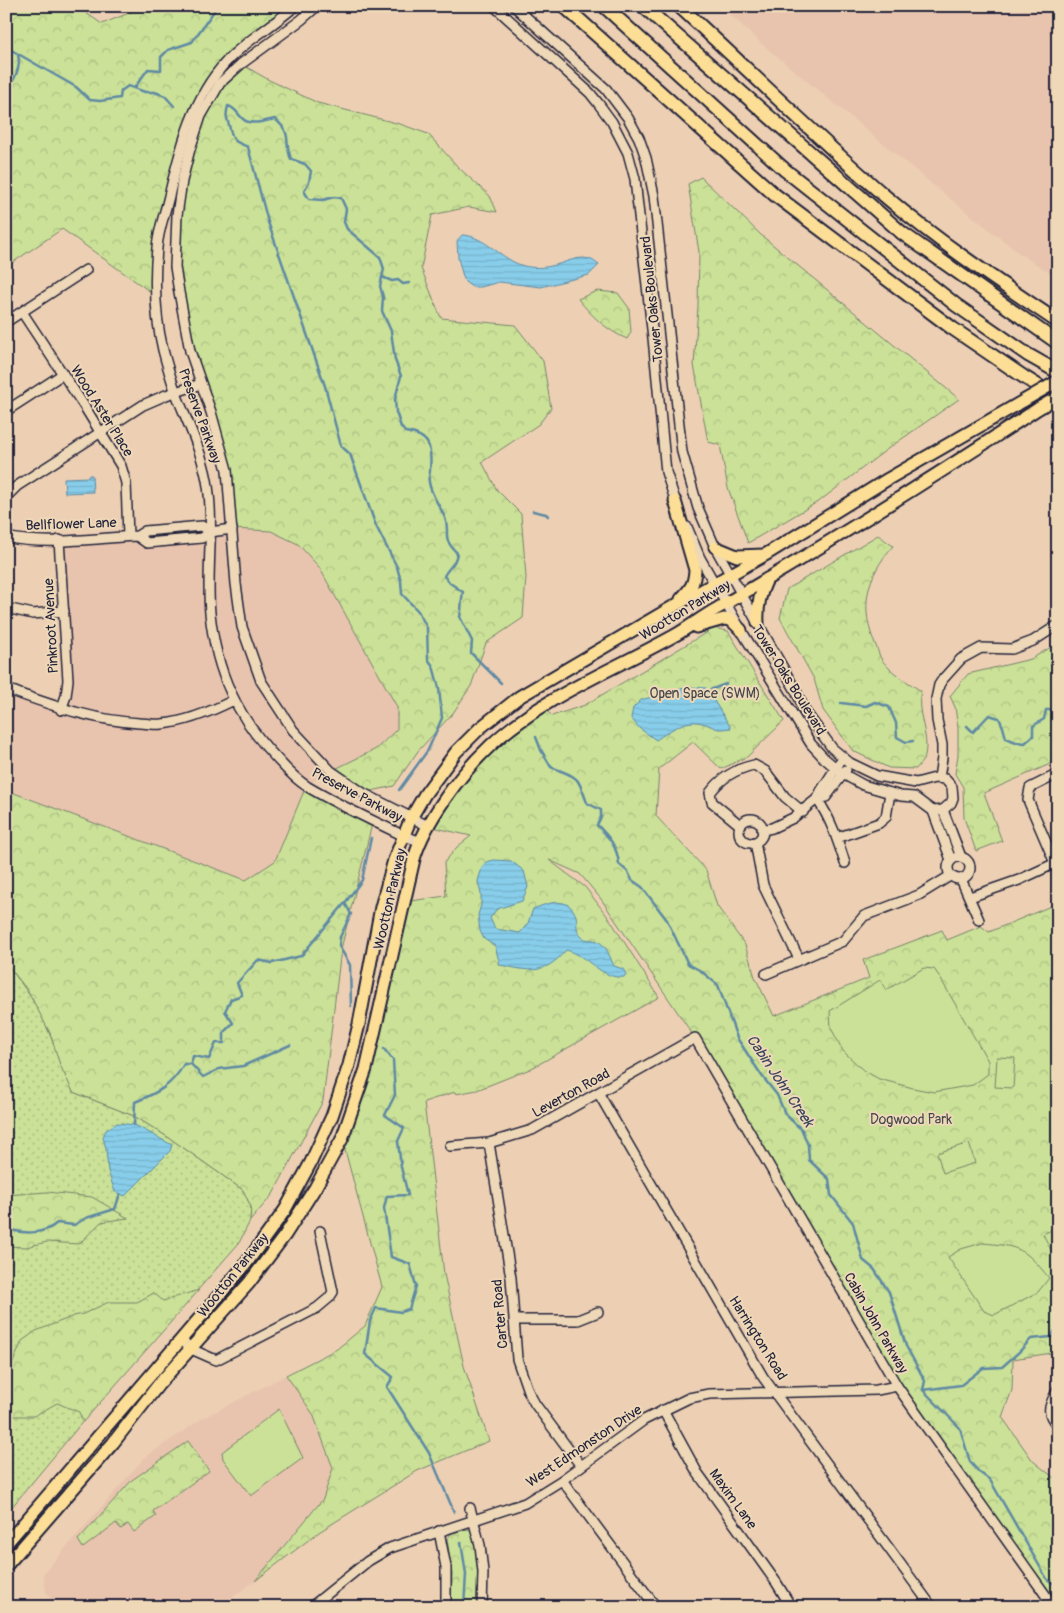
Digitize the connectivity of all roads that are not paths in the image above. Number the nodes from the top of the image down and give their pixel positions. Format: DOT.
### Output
graph roads {
  1 [pos="295,6"];
  2 [pos="317,6"];
  3 [pos="494,6"];
  4 [pos="514,6"];
  5 [pos="564,6"];
  6 [pos="576,6"];
  7 [pos="604,6"];
  8 [pos="643,6"];
  9 [pos="670,6"];
  10 [pos="679,6"];
  11 [pos="708,32"];
  12 [pos="644,78"];
  13 [pos="165,212"];
  14 [pos="177,215"];
  15 [pos="86,270"];
  16 [pos="22,312"];
  17 [pos="6,322"];
  18 [pos="1058,322"];
  19 [pos="1058,343"];
  20 [pos="1058,372"];
  21 [pos="63,374"];
  22 [pos="1058,381"];
  23 [pos="201,384"];
  24 [pos="176,392"];
  25 [pos="1058,397"];
  26 [pos="6,411"];
  27 [pos="100,432"];
  28 [pos="6,497"];
  29 [pos="675,501"];
  30 [pos="232,529"];
  31 [pos="210,532"];
  32 [pos="133,536"];
  33 [pos="6,537"];
  34 [pos="59,540"];
  35 [pos="715,547"];
  36 [pos="766,555"];
  37 [pos="730,576"];
  38 [pos="767,579"];
  39 [pos="715,584"];
  40 [pos="740,595"];
  41 [pos="727,603"];
  42 [pos="676,604"];
  43 [pos="6,608"];
  44 [pos="64,611"];
  45 [pos="758,622"];
  46 [pos="1058,625"];
  47 [pos="741,630"];
  48 [pos="680,632"];
  49 [pos="6,689"];
  50 [pos="234,700"];
  51 [pos="61,710"];
  52 [pos="847,761"];
  53 [pos="839,771"];
  54 [pos="1058,774"];
  55 [pos="939,778"];
  56 [pos="890,793"];
  57 [pos="817,799"];
  58 [pos="943,810"];
  59 [pos="933,811"];
  60 [pos="803,812"];
  61 [pos="411,818"];
  62 [pos="740,825"];
  63 [pos="428,826"];
  64 [pos="762,830"];
  65 [pos="404,836"];
  66 [pos="838,838"];
  67 [pos="419,841"];
  68 [pos="755,842"];
  69 [pos="960,857"];
  70 [pos="951,860"];
  71 [pos="1056,862"];
  72 [pos="845,863"];
  73 [pos="950,876"];
  74 [pos="961,879"];
  75 [pos="970,897"];
  76 [pos="979,920"];
  77 [pos="799,959"];
  78 [pos="766,974"];
  79 [pos="695,1038"];
  80 [pos="599,1094"];
  81 [pos="488,1143"];
  82 [pos="450,1146"];
  83 [pos="320,1231"];
  84 [pos="598,1312"];
  85 [pos="515,1320"];
  86 [pos="181,1340"];
  87 [pos="192,1349"];
  88 [pos="897,1386"];
  89 [pos="1058,1389"];
  90 [pos="775,1391"];
  91 [pos="663,1410"];
  92 [pos="1058,1426"];
  93 [pos="581,1466"];
  94 [pos="562,1480"];
  95 [pos="470,1508"];
  96 [pos="473,1521"];
  97 [pos="439,1532"];
  98 [pos="6,1544"];
  99 [pos="6,1566"];
  100 [pos="787,1600"];
  101 [pos="311,1607"];
  102 [pos="446,1607"];
  103 [pos="482,1607"];
  104 [pos="656,1607"];
  105 [pos="932,1607"];
  106 [pos="1054,1607"];
  1 -- 13 [label="street, Preserve Parkway"];
  2 -- 14 [label="street, Preserve Parkway"];
  3 -- 29 [label="street, Tower Oaks Boulevard"];
  4 -- 35 [label="street, Tower Oaks Boulevard"];
  5 -- 12 [label="highway"];
  6 -- 12 [label="highway"];
  7 -- 20 [label="highway"];
  8 -- 19 [label="highway"];
  9 -- 11 [label="highway"];
  10 -- 11 [label="highway"];
  11 -- 18 [label="highway"];
  12 -- 25 [label="highway"];
  13 -- 14 [label="street"];
  13 -- 24 [label="street, Preserve Parkway"];
  14 -- 23 [label="street, Preserve Parkway"];
  15 -- 16 [label="street"];
  16 -- 17 [label="street"];
  16 -- 21 [label="street, Wood Aster Place"];
  21 -- 26 [label="street"];
  21 -- 27 [label="street, Wood Aster Place"];
  22 -- 36 [label="main road, Wootton Parkway, bridge"];
  23 -- 24 [label="street"];
  23 -- 30 [label="street, Preserve Parkway"];
  24 -- 27 [label="street"];
  24 -- 31 [label="street, Preserve Parkway"];
  25 -- 38 [label="main road, Wootton Parkway, bridge"];
  27 -- 28 [label="street"];
  27 -- 32 [label="street, Wood Aster Place"];
  29 -- 39 [label="street, Tower Oaks Boulevard"];
  29 -- 42 [label="main road"];
  30 -- 31 [label="street, Bellflower Lane"];
  30 -- 61 [label="street, Preserve Parkway"];
  31 -- 32 [label="street, Bellflower Lane"];
  31 -- 50 [label="street, Preserve Parkway"];
  32 -- 34 [label="street, Bellflower Lane"];
  33 -- 34 [label="street, Bellflower Lane"];
  34 -- 44 [label="street, Pinkroot Avenue"];
  35 -- 36 [label="main road"];
  35 -- 37 [label="street, Tower Oaks Boulevard"];
  36 -- 37 [label="main road, Wootton Parkway"];
  37 -- 39 [label="main road, Wootton Parkway"];
  37 -- 40 [label="street, Tower Oaks Boulevard"];
  38 -- 40 [label="main road, Wootton Parkway"];
  38 -- 45 [label="main road"];
  39 -- 41 [label="street, Tower Oaks Boulevard"];
  39 -- 42 [label="main road, Wootton Parkway"];
  40 -- 41 [label="main road, Wootton Parkway"];
  40 -- 45 [label="street, Tower Oaks Boulevard"];
  41 -- 47 [label="street, Tower Oaks Boulevard"];
  41 -- 48 [label="main road, Wootton Parkway"];
  42 -- 61 [label="main road, Wootton Parkway"];
  43 -- 44 [label="street"];
  44 -- 51 [label="street, Pinkroot Avenue"];
  45 -- 52 [label="street, Tower Oaks Boulevard"];
  46 -- 55 [label="street"];
  47 -- 48 [label="main road"];
  47 -- 53 [label="street, Tower Oaks Boulevard"];
  48 -- 63 [label="main road, Wootton Parkway"];
  49 -- 51 [label="street"];
  50 -- 51 [label="street"];
  50 -- 65 [label="street, Preserve Parkway"];
  52 -- 53 [label="street"];
  52 -- 55 [label="street, Tower Oaks Boulevard"];
  53 -- 56 [label="street, Tower Oaks Boulevard"];
  53 -- 57 [label="street"];
  54 -- 71 [label="street"];
  55 -- 58 [label="street"];
  56 -- 59 [label="street, Tower Oaks Boulevard"];
  56 -- 66 [label="street"];
  57 -- 60 [label="street"];
  57 -- 66 [label="street"];
  58 -- 59 [label="street"];
  58 -- 69 [label="street"];
  59 -- 70 [label="street"];
  60 -- 62 [label="street"];
  60 -- 64 [label="street"];
  61 -- 63 [label="street, Preserve Parkway"];
  61 -- 65 [label="main road, Wootton Parkway"];
  62 -- 64 [label="street"];
  62 -- 68 [label="street"];
  63 -- 67 [label="main road, Wootton Parkway"];
  64 -- 68 [label="street"];
  65 -- 67 [label="street, Preserve Parkway"];
  65 -- 86 [label="main road, Wootton Parkway"];
  66 -- 72 [label="street"];
  67 -- 87 [label="main road, Wootton Parkway"];
  68 -- 77 [label="street"];
  69 -- 70 [label="street"];
  69 -- 74 [label="street"];
  70 -- 73 [label="street"];
  71 -- 75 [label="street"];
  73 -- 74 [label="street"];
  73 -- 77 [label="street"];
  74 -- 75 [label="street"];
  75 -- 76 [label="street"];
  77 -- 78 [label="street"];
  79 -- 80 [label="street, Leverton Road"];
  79 -- 88 [label="street, Cabin John Parkway"];
  80 -- 81 [label="street, Leverton Road"];
  80 -- 90 [label="street, Harrington Road"];
  81 -- 82 [label="street, Leverton Road"];
  81 -- 85 [label="street, Carter Road"];
  83 -- 87 [label="street"];
  84 -- 85 [label="street"];
  85 -- 93 [label="street, Carter Road"];
  86 -- 87 [label="street"];
  86 -- 98 [label="main road, Wootton Parkway"];
  87 -- 99 [label="main road, Wootton Parkway"];
  88 -- 90 [label="street, West Edmonston Drive"];
  88 -- 106 [label="street, Cabin John Parkway"];
  89 -- 92 [label="street"];
  90 -- 91 [label="street, West Edmonston Drive"];
  90 -- 105 [label="street, Harrington Road"];
  91 -- 93 [label="street, West Edmonston Drive"];
  91 -- 100 [label="street, Maxim Lane"];
  93 -- 94 [label="street, West Edmonston Drive"];
  94 -- 96 [label="street, West Edmonston Drive"];
  94 -- 104 [label="street"];
  95 -- 96 [label="street"];
  96 -- 97 [label="street, West Edmonston Drive"];
  96 -- 103 [label="street"];
  97 -- 101 [label="street, West Edmonston Drive"];
  97 -- 102 [label="street"];
}
